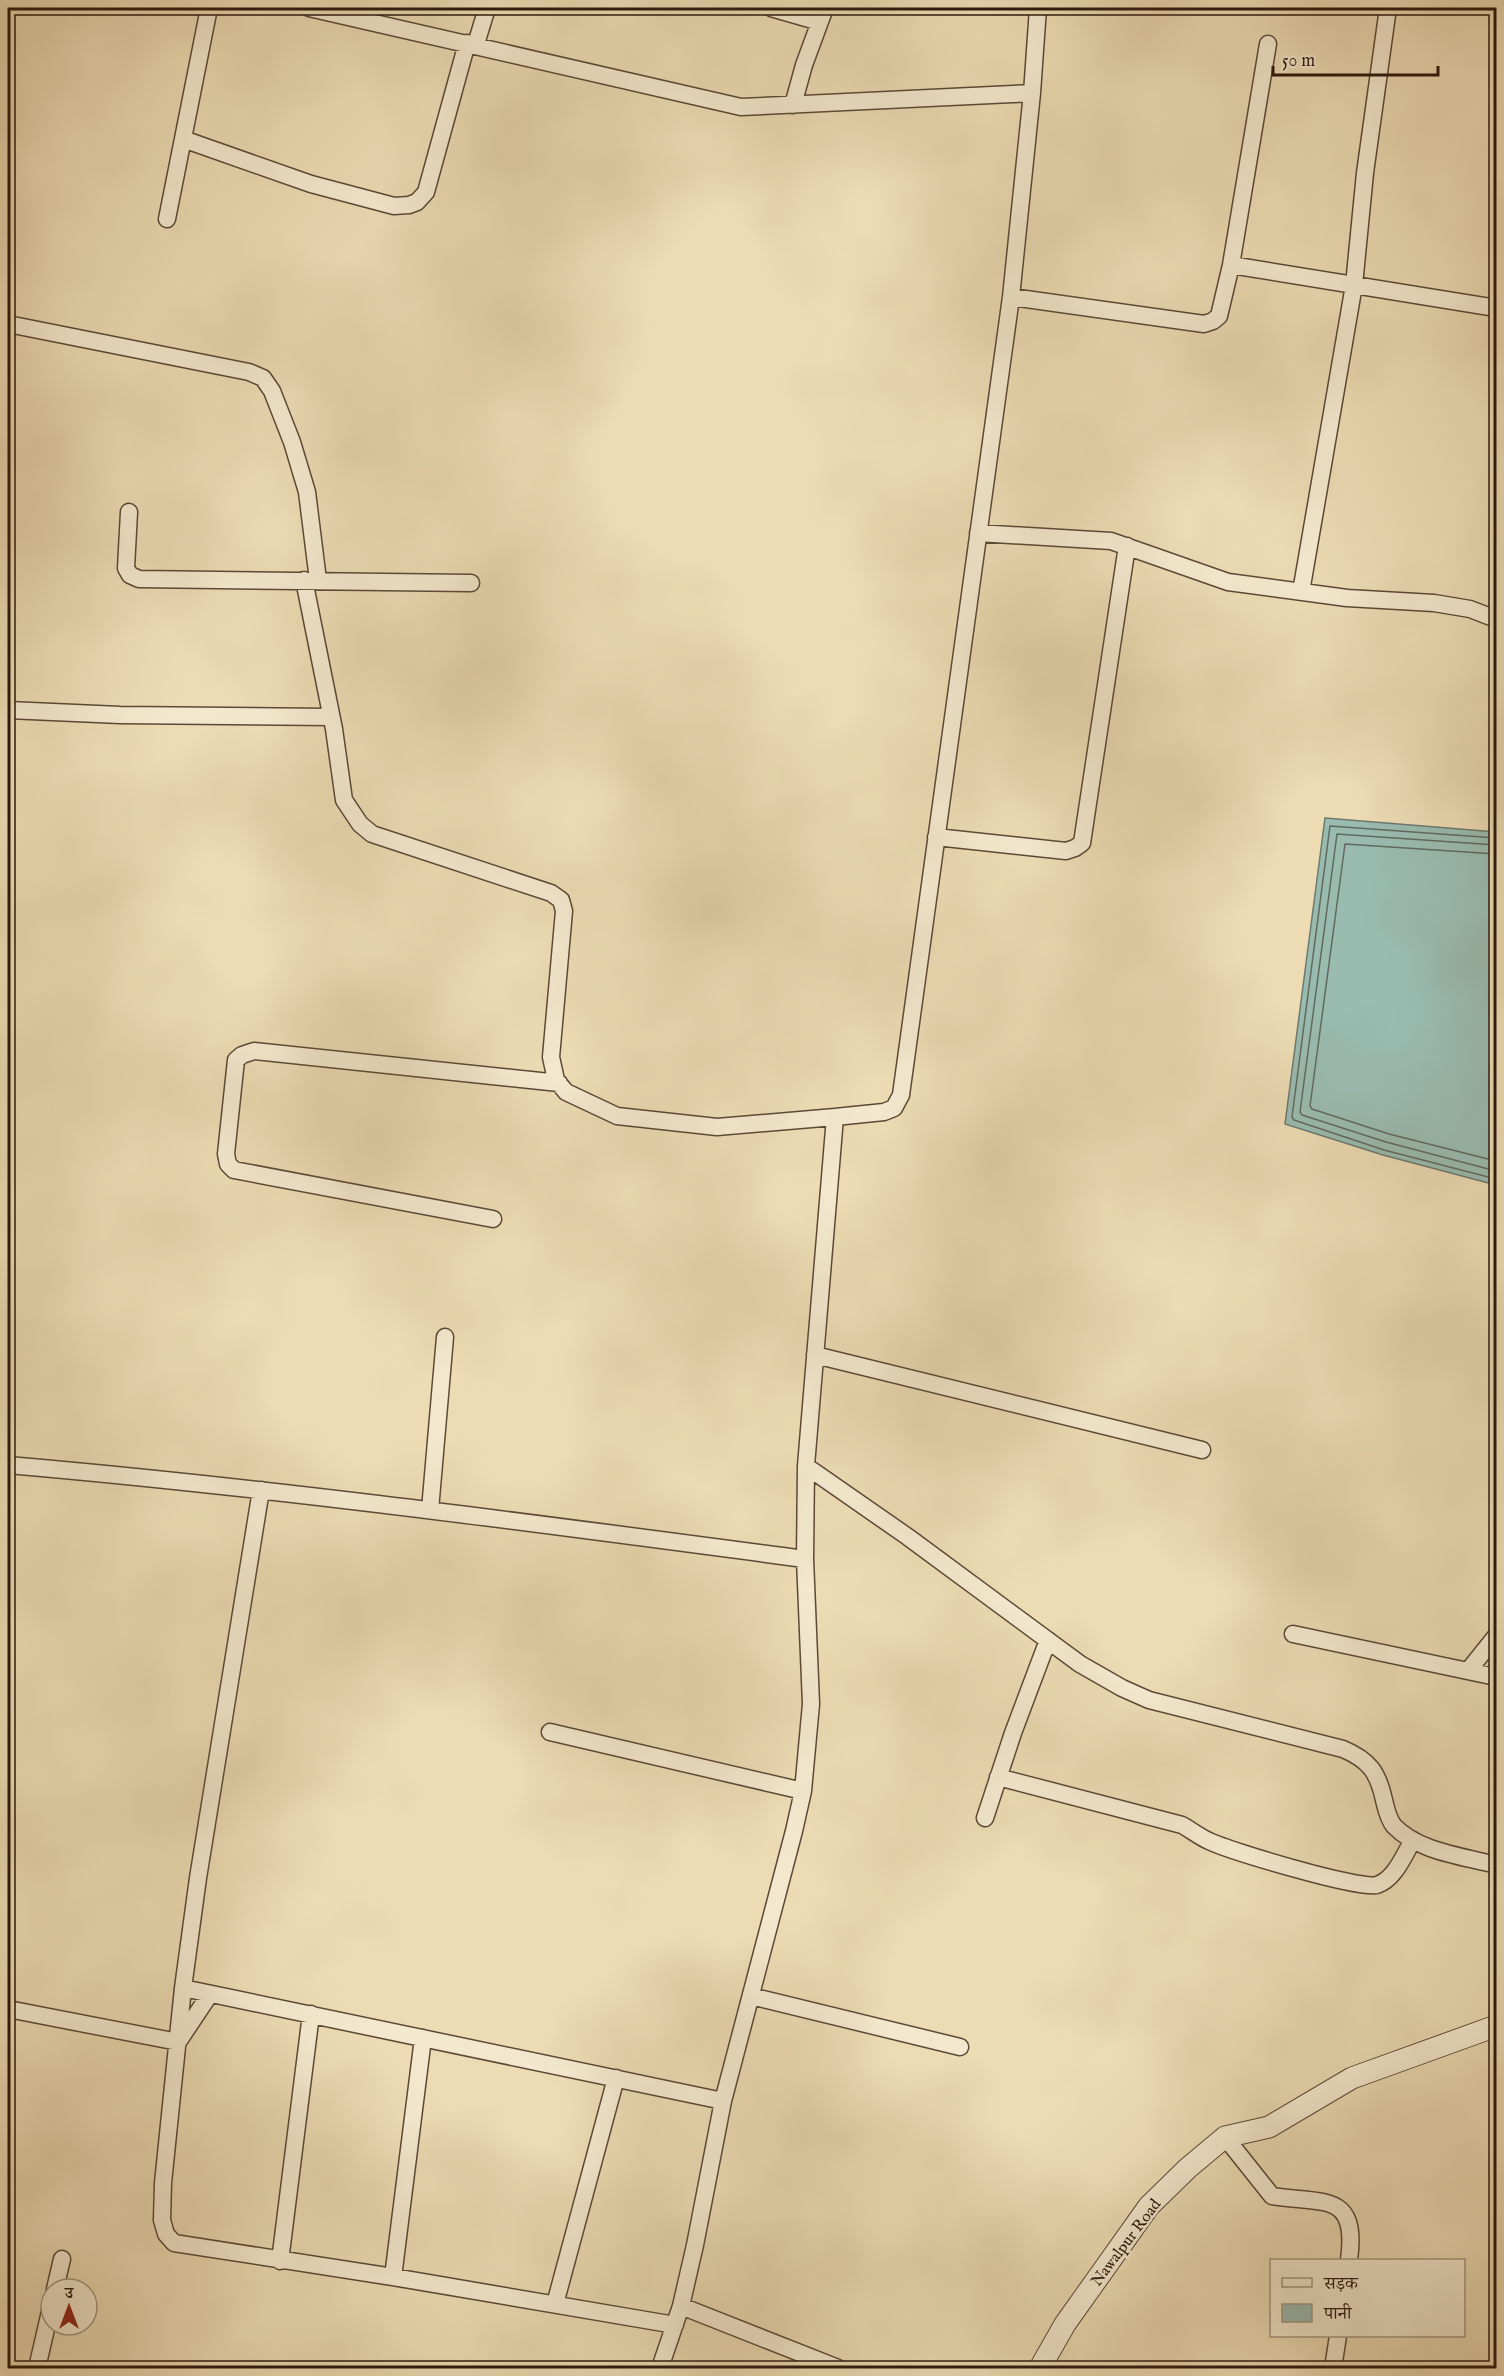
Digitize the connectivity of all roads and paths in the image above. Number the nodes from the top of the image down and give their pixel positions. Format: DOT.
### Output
graph roads {
  1 [pos="210,8"];
  2 [pos="309,8"];
  3 [pos="487,8"];
  4 [pos="771,8"];
  5 [pos="1038,8"];
  6 [pos="1388,8"];
  7 [pos="822,15"];
  8 [pos="471,44"];
  9 [pos="1268,44"];
  10 [pos="1032,93"];
  11 [pos="793,105"];
  12 [pos="183,139"];
  13 [pos="167,219"];
  14 [pos="1231,265"];
  15 [pos="1354,285"];
  16 [pos="1011,297"];
  17 [pos="1497,308"];
  18 [pos="8,324"];
  19 [pos="129,512"];
  20 [pos="978,533"];
  21 [pos="1127,546"];
  22 [pos="311,580"];
  23 [pos="471,583"];
  24 [pos="1301,592"];
  25 [pos="1497,619"];
  26 [pos="8,710"];
  27 [pos="332,717"];
  28 [pos="936,837"];
  29 [pos="559,1083"];
  30 [pos="835,1117"];
  31 [pos="493,1219"];
  32 [pos="445,1337"];
  33 [pos="815,1355"];
  34 [pos="1202,1450"];
  35 [pos="8,1465"];
  36 [pos="806,1466"];
  37 [pos="261,1490"];
  38 [pos="430,1510"];
  39 [pos="805,1559"];
  40 [pos="1293,1634"];
  41 [pos="1497,1636"];
  42 [pos="1048,1640"];
  43 [pos="1468,1671"];
  44 [pos="1497,1677"];
  45 [pos="550,1732"];
  46 [pos="998,1777"];
  47 [pos="803,1791"];
  48 [pos="985,1818"];
  49 [pos="1413,1840"];
  50 [pos="1497,1865"];
  51 [pos="183,1988"];
  52 [pos="210,1994"];
  53 [pos="751,1996"];
  54 [pos="8,2009"];
  55 [pos="311,2014"];
  56 [pos="1497,2026"];
  57 [pos="423,2038"];
  58 [pos="178,2042"];
  59 [pos="960,2047"];
  60 [pos="616,2078"];
  61 [pos="723,2101"];
  62 [pos="1225,2137"];
  63 [pos="62,2259"];
  64 [pos="1348,2259"];
  65 [pos="280,2260"];
  66 [pos="58,2277"];
  67 [pos="393,2277"];
  68 [pos="555,2304"];
  69 [pos="681,2306"];
  70 [pos="675,2325"];
  71 [pos="45,2337"];
  72 [pos="1338,2337"];
  73 [pos="38,2368"];
  74 [pos="660,2368"];
  75 [pos="838,2368"];
  76 [pos="1040,2368"];
  77 [pos="1333,2368"];
  1 -- 12 [label="street"];
  2 -- 8 [label="street"];
  3 -- 8 [label="street"];
  4 -- 7 [label="street"];
  5 -- 10 [label="street"];
  6 -- 15 [label="street"];
  7 -- 11 [label="street"];
  8 -- 11 [label="street"];
  8 -- 12 [label="street"];
  9 -- 14 [label="street"];
  10 -- 11 [label="street"];
  10 -- 16 [label="street"];
  12 -- 13 [label="street"];
  14 -- 15 [label="street"];
  14 -- 16 [label="street"];
  15 -- 17 [label="street"];
  15 -- 24 [label="street"];
  16 -- 20 [label="street"];
  18 -- 22 [label="street"];
  19 -- 22 [label="street"];
  20 -- 21 [label="street"];
  20 -- 28 [label="street"];
  21 -- 24 [label="street"];
  21 -- 28 [label="street"];
  22 -- 23 [label="street"];
  22 -- 27 [label="street"];
  24 -- 25 [label="street"];
  26 -- 27 [label="street"];
  27 -- 29 [label="street"];
  28 -- 30 [label="street"];
  29 -- 30 [label="street"];
  29 -- 31 [label="street"];
  30 -- 33 [label="street"];
  32 -- 38 [label="street"];
  33 -- 34 [label="street"];
  33 -- 36 [label="street"];
  35 -- 37 [label="street"];
  36 -- 39 [label="street"];
  36 -- 42 [label="street"];
  37 -- 38 [label="street"];
  37 -- 51 [label="street"];
  38 -- 39 [label="street"];
  39 -- 47 [label="street"];
  40 -- 43 [label="street"];
  41 -- 43 [label="street"];
  42 -- 46 [label="street"];
  42 -- 49 [label="street"];
  43 -- 44 [label="street"];
  45 -- 47 [label="street"];
  46 -- 48 [label="street"];
  46 -- 49 [label="street"];
  47 -- 53 [label="street"];
  49 -- 50 [label="street"];
  51 -- 52 [label="street"];
  51 -- 58 [label="street"];
  52 -- 55 [label="street"];
  52 -- 58 [label="street"];
  53 -- 59 [label="street"];
  53 -- 61 [label="street"];
  54 -- 58 [label="street"];
  55 -- 57 [label="street"];
  55 -- 65 [label="street"];
  56 -- 62 [label="street, Nawalpur Road"];
  57 -- 60 [label="street"];
  57 -- 67 [label="street"];
  58 -- 65 [label="street"];
  60 -- 61 [label="street"];
  60 -- 68 [label="street"];
  61 -- 69 [label="street"];
  62 -- 64 [label="street"];
  62 -- 76 [label="street, Nawalpur Road"];
  63 -- 66 [label="street"];
  65 -- 67 [label="street"];
  67 -- 68 [label="street"];
  68 -- 70 [label="street"];
  69 -- 70 [label="street"];
  69 -- 75 [label="street"];
  70 -- 74 [label="street"];
  71 -- 73 [label="street"];
  72 -- 77 [label="street"];
}
